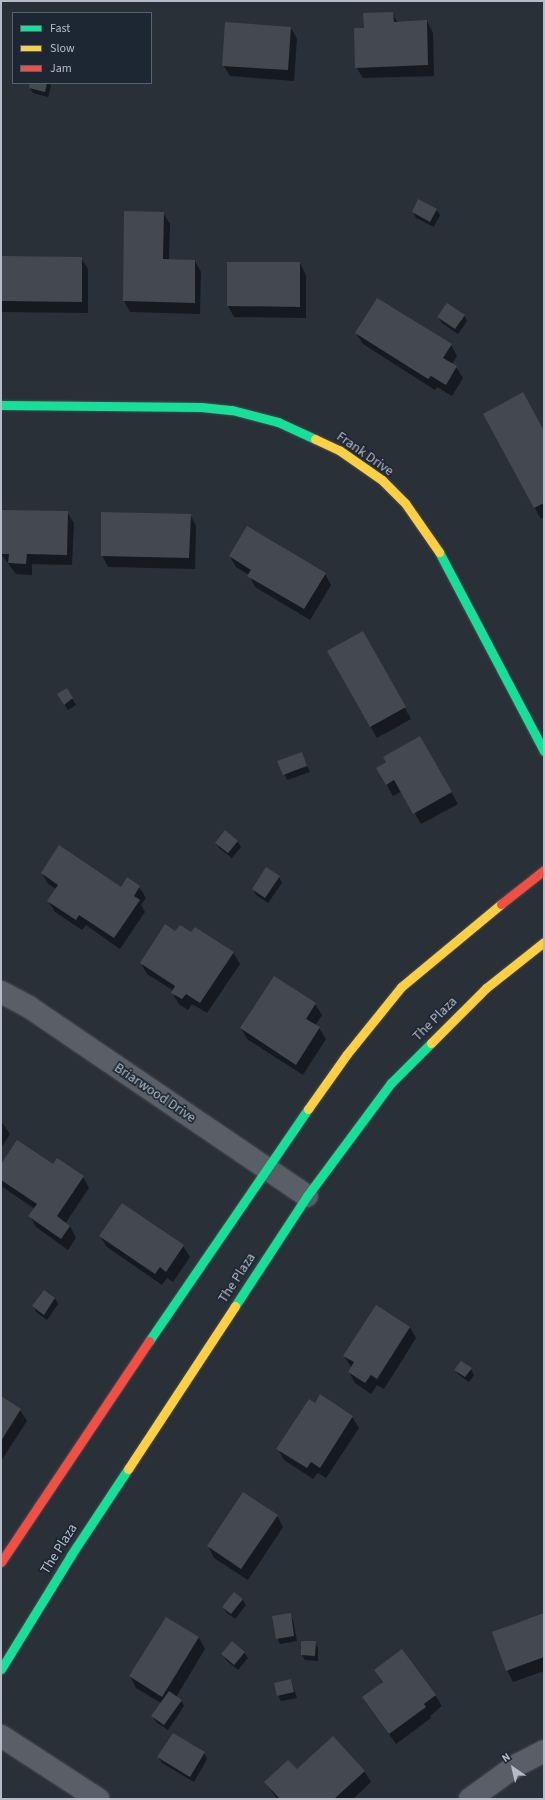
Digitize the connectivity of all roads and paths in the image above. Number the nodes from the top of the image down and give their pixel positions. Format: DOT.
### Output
graph roads {
  1 [pos="1,405"];
  2 [pos="544,751"];
  3 [pos="544,870"];
  4 [pos="544,942"];
  5 [pos="1,992"];
  6 [pos="266,1168"];
  7 [pos="307,1196"];
  8 [pos="1,1562"];
  9 [pos="1,1669"];
  10 [pos="1,1736"];
  11 [pos="544,1751"];
  12 [pos="98,1799"];
  13 [pos="470,1799"];
  1 -- 2 [label="main road, Frank Drive"];
  3 -- 6 [label="main road"];
  4 -- 7 [label="main road, The Plaza"];
  5 -- 6 [label="street, Briarwood Drive"];
  6 -- 7 [label="street, Briarwood Drive"];
  6 -- 8 [label="main road"];
  7 -- 9 [label="main road, The Plaza"];
  10 -- 12 [label="street"];
  11 -- 13 [label="street"];
}
